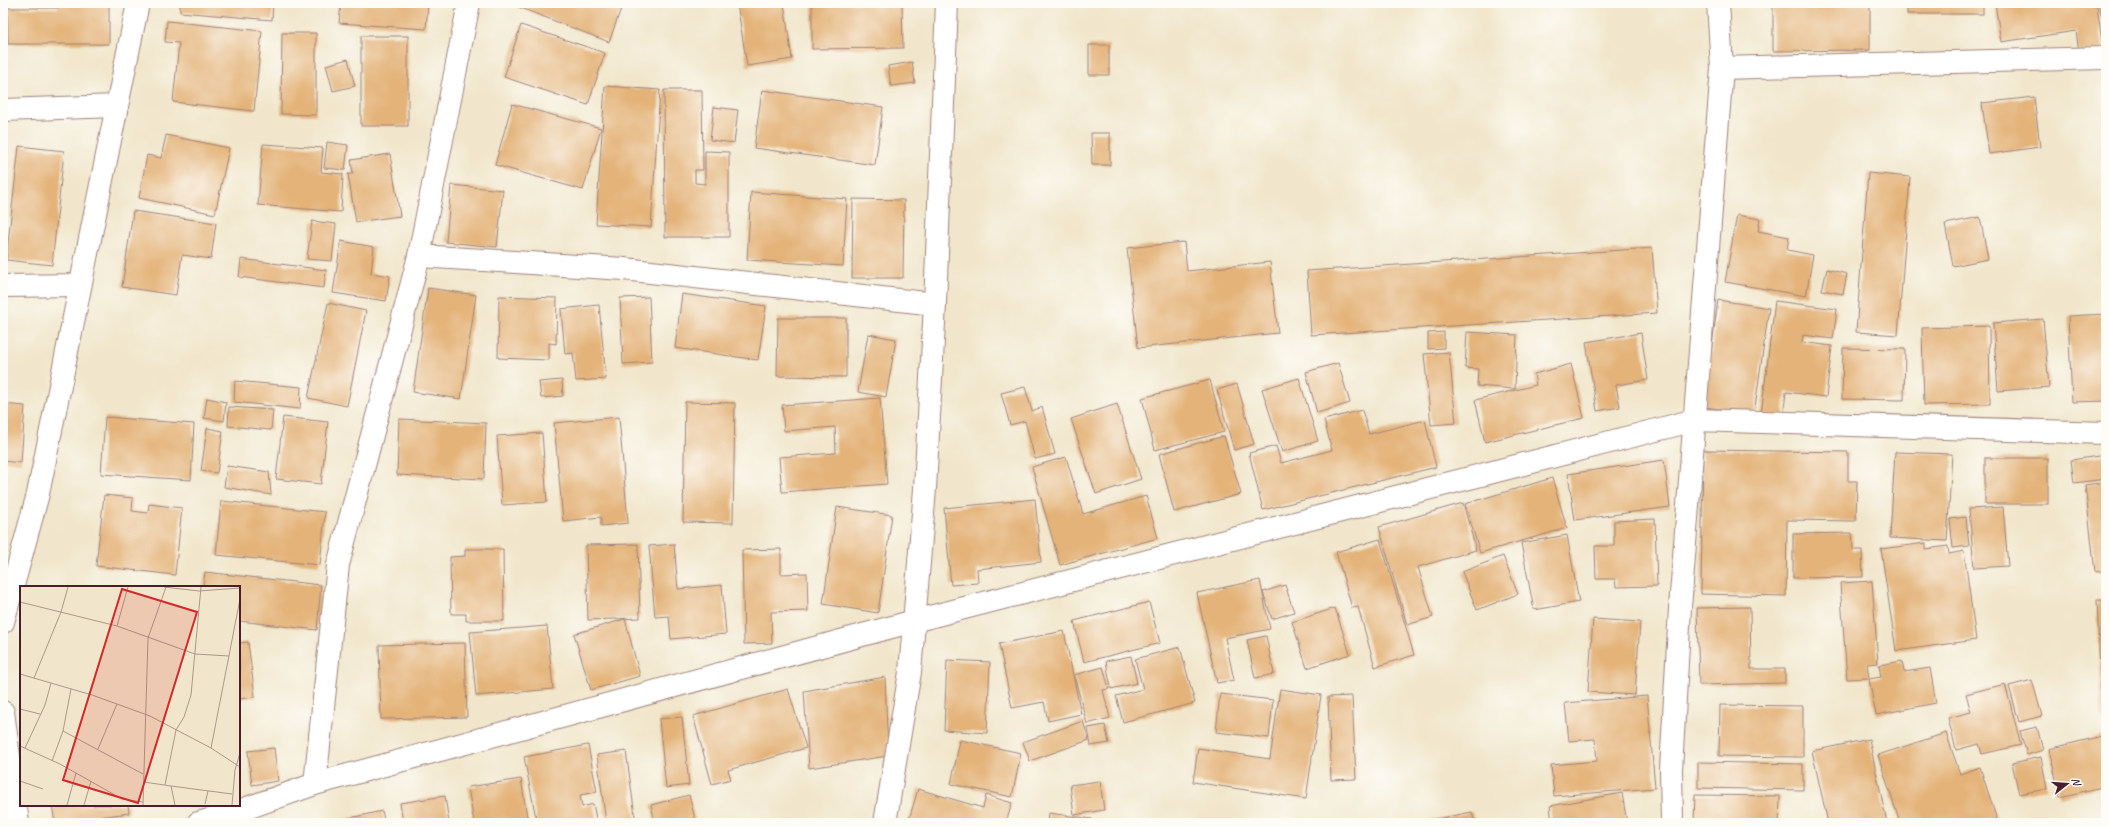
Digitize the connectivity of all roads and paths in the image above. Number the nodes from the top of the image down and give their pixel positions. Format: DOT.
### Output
graph roads {
  1 [pos="138,3"];
  2 [pos="469,3"];
  3 [pos="948,3"];
  4 [pos="1718,3"];
  5 [pos="2106,58"];
  6 [pos="1722,68"];
  7 [pos="117,106"];
  8 [pos="3,110"];
  9 [pos="419,256"];
  10 [pos="80,285"];
  11 [pos="3,286"];
  12 [pos="935,304"];
  13 [pos="1695,420"];
  14 [pos="2106,433"];
  15 [pos="914,621"];
  16 [pos="3,622"];
  17 [pos="3,712"];
  18 [pos="316,784"];
  19 [pos="230,818"];
  20 [pos="18,823"];
  21 [pos="198,823"];
  22 [pos="885,823"];
  23 [pos="1672,823"];
  1 -- 7 [label="street"];
  2 -- 9 [label="street"];
  3 -- 12 [label="street"];
  4 -- 6 [label="street"];
  5 -- 6 [label="street"];
  6 -- 13 [label="street"];
  7 -- 8 [label="street"];
  7 -- 10 [label="street"];
  9 -- 12 [label="street"];
  9 -- 18 [label="street"];
  10 -- 11 [label="street"];
  10 -- 16 [label="street"];
  12 -- 15 [label="street"];
  13 -- 14 [label="street"];
  13 -- 15 [label="street"];
  13 -- 23 [label="street"];
  15 -- 18 [label="street"];
  15 -- 22 [label="street"];
  17 -- 20 [label="street"];
  18 -- 19 [label="street"];
  19 -- 21 [label="street"];
}
